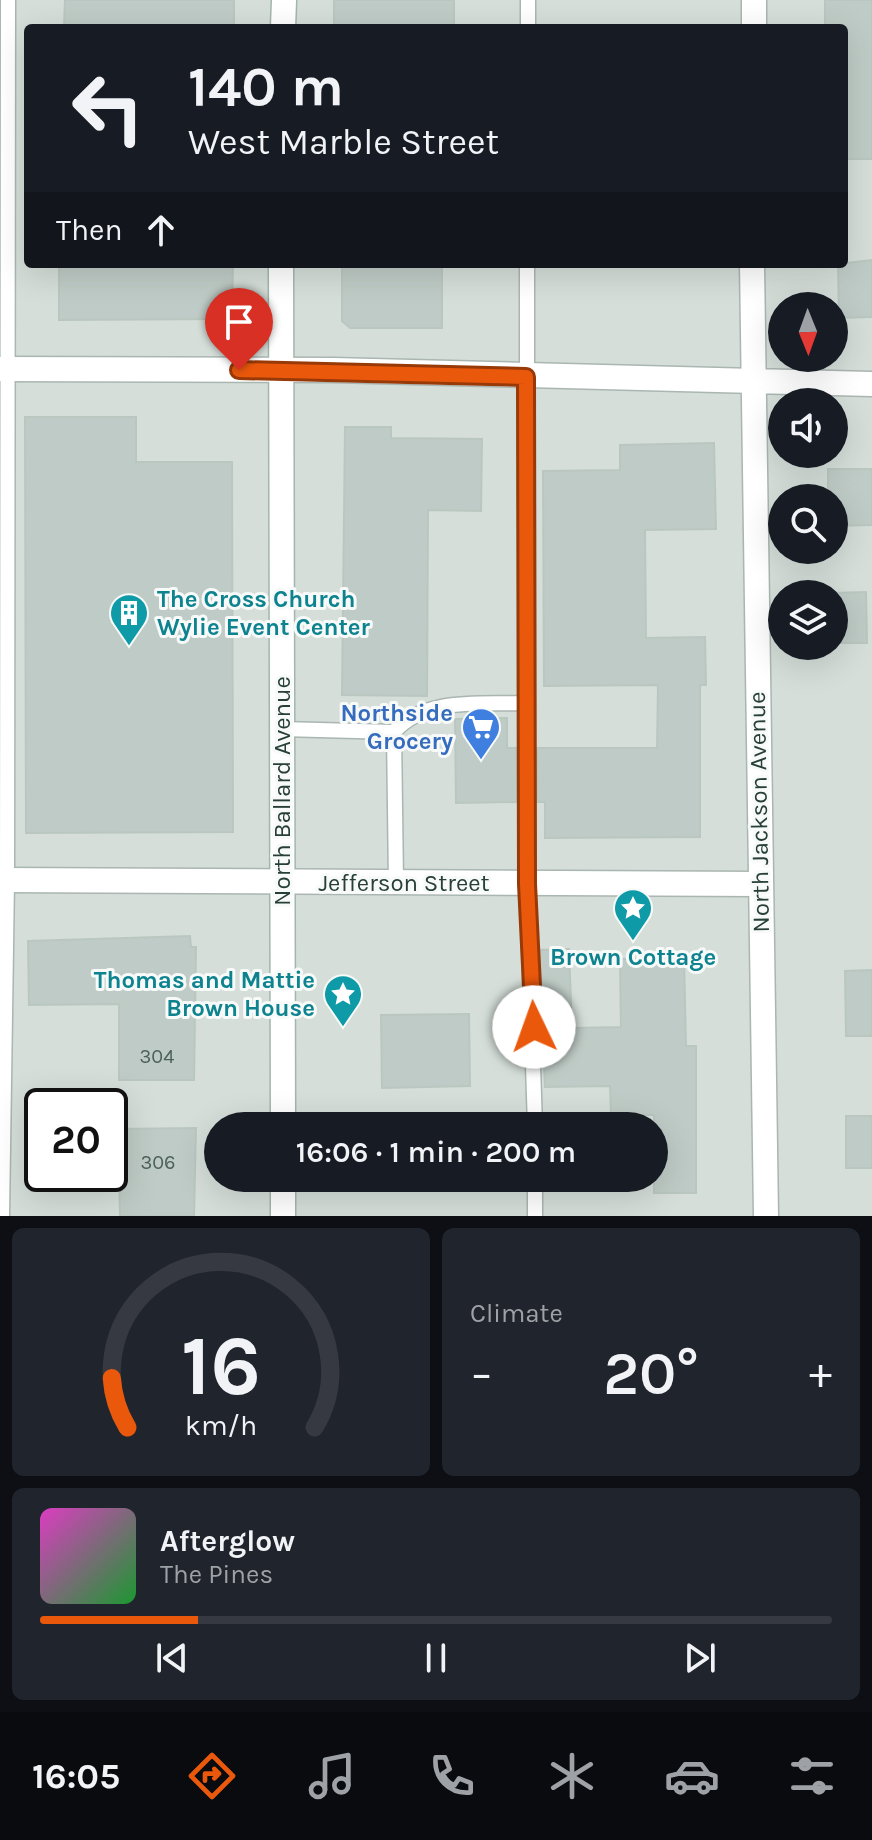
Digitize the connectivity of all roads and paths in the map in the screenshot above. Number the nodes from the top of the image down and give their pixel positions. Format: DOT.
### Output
graph roads {
  1 [pos="8,0"];
  2 [pos="284,0"];
  3 [pos="528,0"];
  4 [pos="754,0"];
  5 [pos="283,24"];
  6 [pos="528,24"];
  7 [pos="754,24"];
  8 [pos="3,207"];
  9 [pos="281,268"];
  10 [pos="527,268"];
  11 [pos="752,268"];
  12 [pos="4,369"];
  13 [pos="280,370"];
  14 [pos="526,377"];
  15 [pos="751,380"];
  16 [pos="872,384"];
  17 [pos="4,452"];
  18 [pos="4,533"];
  19 [pos="4,610"];
  20 [pos="527,703"];
  21 [pos="3,705"];
  22 [pos="282,729"];
  23 [pos="394,732"];
  24 [pos="3,783"];
  25 [pos="3,880"];
  26 [pos="283,883"];
  27 [pos="396,883"];
  28 [pos="527,884"];
  29 [pos="760,884"];
  30 [pos="283,1112"];
  31 [pos="535,1112"];
  32 [pos="283,1192"];
  33 [pos="535,1192"];
  34 [pos="2,1216"];
  35 [pos="283,1216"];
  36 [pos="535,1216"];
  37 [pos="766,1216"];
  1 -- 8 [label="lane"];
  2 -- 5 [label="street"];
  3 -- 6 [label="lane"];
  4 -- 7 [label="street"];
  8 -- 12 [label="lane"];
  9 -- 13 [label="street, North Ballard Avenue"];
  10 -- 14 [label="lane"];
  11 -- 15 [label="street, North Jackson Avenue"];
  12 -- 13 [label="street"];
  12 -- 17 [label="lane"];
  13 -- 14 [label="street"];
  13 -- 22 [label="street, North Ballard Avenue"];
  14 -- 15 [label="street"];
  14 -- 20 [label="lane"];
  15 -- 16 [label="street"];
  15 -- 29 [label="street, North Jackson Avenue"];
  17 -- 18 [label="lane"];
  18 -- 19 [label="lane"];
  19 -- 21 [label="lane"];
  20 -- 23 [label="lane"];
  20 -- 28 [label="lane"];
  21 -- 24 [label="lane"];
  22 -- 23 [label="lane"];
  22 -- 26 [label="street, North Ballard Avenue"];
  23 -- 27 [label="lane"];
  24 -- 25 [label="lane"];
  25 -- 26 [label="street, Jefferson Street"];
  25 -- 34 [label="lane"];
  26 -- 27 [label="street, Jefferson Street"];
  26 -- 30 [label="street, North Ballard Avenue"];
  27 -- 28 [label="street, Jefferson Street"];
  28 -- 29 [label="street, Jefferson Street"];
  28 -- 31 [label="lane"];
  29 -- 37 [label="street, North Jackson Avenue"];
  32 -- 35 [label="street"];
  33 -- 36 [label="lane"];
}
